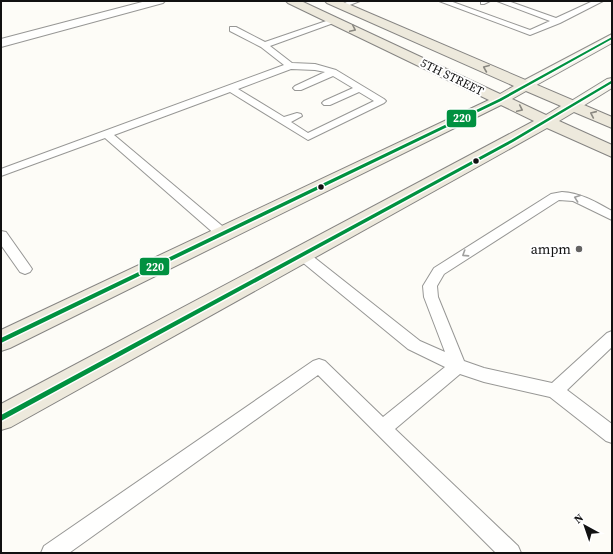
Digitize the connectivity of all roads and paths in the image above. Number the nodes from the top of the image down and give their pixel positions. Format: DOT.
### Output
graph roads {
  1 [pos="159,1"];
  2 [pos="292,1"];
  3 [pos="356,1"];
  4 [pos="599,1"];
  5 [pos="448,2"];
  6 [pos="336,3"];
  7 [pos="501,4"];
  8 [pos="96,6"];
  9 [pos="530,11"];
  10 [pos="108,15"];
  11 [pos="521,15"];
  12 [pos="335,21"];
  13 [pos="557,21"];
  14 [pos="233,29"];
  15 [pos="612,38"];
  16 [pos="1,43"];
  17 [pos="264,45"];
  18 [pos="290,66"];
  19 [pos="333,72"];
  20 [pos="612,82"];
  21 [pos="526,85"];
  22 [pos="232,88"];
  23 [pos="298,88"];
  24 [pos="360,88"];
  25 [pos="268,99"];
  26 [pos="500,100"];
  27 [pos="327,103"];
  28 [pos="256,104"];
  29 [pos="574,106"];
  30 [pos="297,116"];
  31 [pos="284,122"];
  32 [pos="546,122"];
  33 [pos="612,123"];
  34 [pos="107,134"];
  35 [pos="612,152"];
  36 [pos="1,162"];
  37 [pos="5,172"];
  38 [pos="612,216"];
  39 [pos="222,233"];
  40 [pos="1,235"];
  41 [pos="301,254"];
  42 [pos="25,269"];
  43 [pos="612,337"];
  44 [pos="1,341"];
  45 [pos="458,366"];
  46 [pos="555,391"];
  47 [pos="1,418"];
  48 [pos="383,428"];
  49 [pos="612,435"];
  50 [pos="50,553"];
  51 [pos="511,553"];
  1 -- 10 [label="street"];
  2 -- 12 [label="main road, 5TH STREET"];
  3 -- 6 [label="lane"];
  4 -- 13 [label="lane"];
  5 -- 13 [label="lane"];
  21 -- 6 [label="main road, 5TH STREET, one-way"];
  7 -- 9 [label="lane"];
  8 -- 10 [label="street"];
  9 -- 11 [label="lane"];
  9 -- 13 [label="lane"];
  10 -- 16 [label="street"];
  12 -- 17 [label="lane"];
  12 -- 26 [label="main road, 5TH STREET, one-way"];
  14 -- 17 [label="lane"];
  15 -- 21 [label="main road"];
  17 -- 18 [label="lane"];
  18 -- 19 [label="lane"];
  18 -- 22 [label="lane"];
  19 -- 23 [label="lane"];
  19 -- 24 [label="lane"];
  20 -- 29 [label="main road"];
  21 -- 26 [label="main road"];
  21 -- 29 [label="main road, 5TH STREET"];
  22 -- 28 [label="lane"];
  22 -- 34 [label="lane"];
  24 -- 27 [label="lane"];
  24 -- 31 [label="lane"];
  25 -- 28 [label="lane"];
  26 -- 32 [label="main road, 5TH STREET, one-way"];
  26 -- 39 [label="main road"];
  28 -- 31 [label="lane"];
  29 -- 32 [label="main road"];
  33 -- 29 [label="main road, 5TH STREET, one-way"];
  30 -- 31 [label="lane"];
  32 -- 35 [label="main road, 5TH STREET"];
  32 -- 41 [label="main road"];
  34 -- 37 [label="lane"];
  34 -- 39 [label="lane"];
  36 -- 37 [label="lane"];
  38 -- 45 [label="lane, one-way"];
  39 -- 44 [label="main road"];
  40 -- 42 [label="lane"];
  41 -- 45 [label="lane"];
  41 -- 47 [label="main road"];
  43 -- 46 [label="lane"];
  45 -- 46 [label="lane"];
  45 -- 48 [label="lane"];
  46 -- 49 [label="lane"];
  48 -- 50 [label="lane"];
  48 -- 51 [label="lane"];
}
